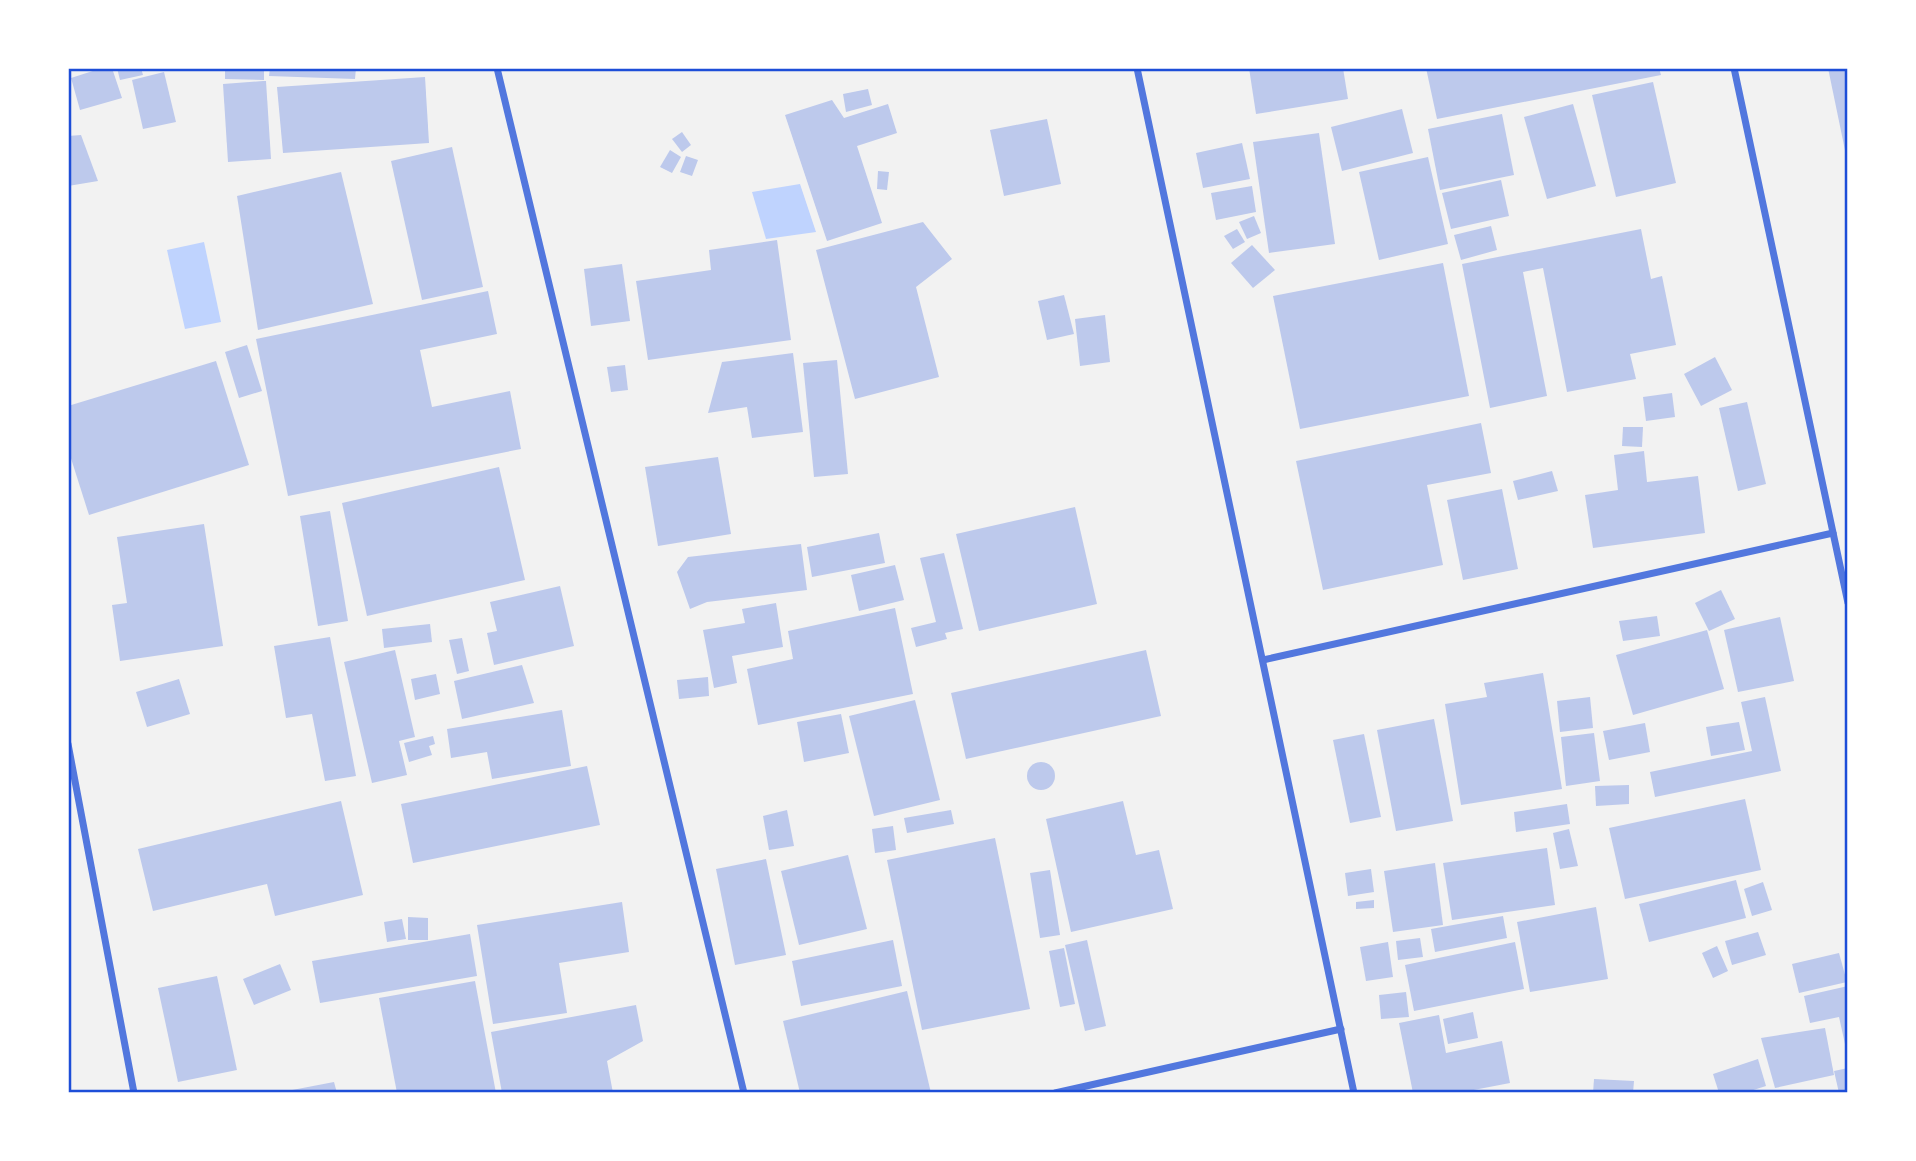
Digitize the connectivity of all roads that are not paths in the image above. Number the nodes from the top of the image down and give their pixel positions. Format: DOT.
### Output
graph roads {
  1 [pos="497,68"];
  2 [pos="1137,68"];
  3 [pos="1734,68"];
  4 [pos="1833,533"];
  5 [pos="1848,603"];
  6 [pos="1263,660"];
  7 [pos="68,744"];
  8 [pos="1341,1028"];
  9 [pos="134,1093"];
  10 [pos="744,1093"];
  11 [pos="1055,1093"];
  12 [pos="1354,1093"];
  1 -- 10 [label="street"];
  2 -- 6 [label="street"];
  3 -- 4 [label="street"];
  4 -- 5 [label="street"];
  4 -- 6 [label="street"];
  6 -- 8 [label="street"];
  7 -- 9 [label="street"];
  8 -- 11 [label="street"];
  8 -- 12 [label="street"];
}
